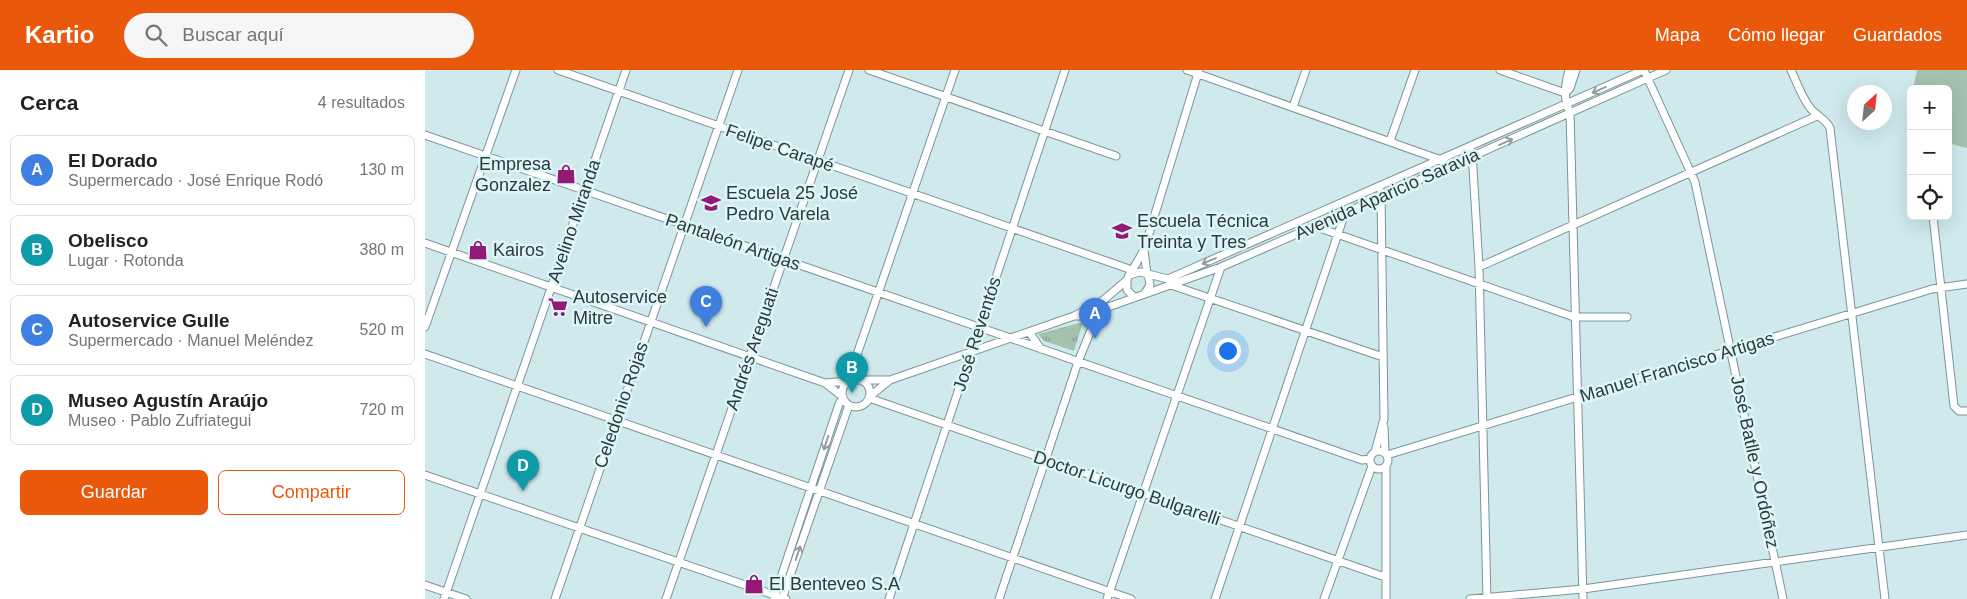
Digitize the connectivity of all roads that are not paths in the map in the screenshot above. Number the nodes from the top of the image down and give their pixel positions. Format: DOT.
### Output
graph roads {
  1 [pos="517,70"];
  2 [pos="558,70"];
  3 [pos="626,70"];
  4 [pos="738,70"];
  5 [pos="849,70"];
  6 [pos="869,70"];
  7 [pos="955,70"];
  8 [pos="1065,70"];
  9 [pos="1187,70"];
  10 [pos="1306,70"];
  11 [pos="1415,70"];
  12 [pos="1500,70"];
  13 [pos="1569,70"];
  14 [pos="1576,70"];
  15 [pos="1643,70"];
  16 [pos="1666,70"];
  17 [pos="1791,70"];
  18 [pos="1199,72"];
  19 [pos="1648,78"];
  20 [pos="619,92"];
  21 [pos="1565,93"];
  22 [pos="946,97"];
  23 [pos="1566,104"];
  24 [pos="1293,107"];
  25 [pos="1570,113"];
  26 [pos="1817,116"];
  27 [pos="719,126"];
  28 [pos="1045,131"];
  29 [pos="425,135"];
  30 [pos="1390,141"];
  31 [pos="1470,148"];
  32 [pos="486,156"];
  33 [pos="1117,156"];
  34 [pos="1474,156"];
  35 [pos="817,160"];
  36 [pos="1443,160"];
  37 [pos="1447,167"];
  38 [pos="1692,174"];
  39 [pos="1379,187"];
  40 [pos="585,190"];
  41 [pos="912,193"];
  42 [pos="1383,196"];
  43 [pos="1345,213"];
  44 [pos="1309,218"];
  45 [pos="1933,220"];
  46 [pos="685,225"];
  47 [pos="1573,226"];
  48 [pos="1314,227"];
  49 [pos="1012,229"];
  50 [pos="1338,236"];
  51 [pos="425,243"];
  52 [pos="1144,250"];
  53 [pos="1382,250"];
  54 [pos="451,252"];
  55 [pos="782,259"];
  56 [pos="1221,267"];
  57 [pos="1479,267"];
  58 [pos="1148,274"];
  59 [pos="1129,275"];
  60 [pos="1967,284"];
  61 [pos="1171,285"];
  62 [pos="1478,285"];
  63 [pos="551,287"];
  64 [pos="1939,288"];
  65 [pos="879,293"];
  66 [pos="1145,293"];
  67 [pos="1135,297"];
  68 [pos="1209,298"];
  69 [pos="1099,310"];
  70 [pos="1851,314"];
  71 [pos="1075,316"];
  72 [pos="1574,317"];
  73 [pos="1627,317"];
  74 [pos="650,321"];
  75 [pos="425,327"];
  76 [pos="979,327"];
  77 [pos="1029,332"];
  78 [pos="1307,332"];
  79 [pos="1010,338"];
  80 [pos="1041,350"];
  81 [pos="971,351"];
  82 [pos="1732,351"];
  83 [pos="425,354"];
  84 [pos="750,356"];
  85 [pos="1383,357"];
  86 [pos="1078,362"];
  87 [pos="890,380"];
  88 [pos="853,381"];
  89 [pos="825,383"];
  90 [pos="517,386"];
  91 [pos="1176,394"];
  92 [pos="843,397"];
  93 [pos="869,398"];
  94 [pos="1577,398"];
  95 [pos="849,405"];
  96 [pos="1967,411"];
  97 [pos="1384,419"];
  98 [pos="616,420"];
  99 [pos="947,425"];
  100 [pos="1482,426"];
  101 [pos="1274,428"];
  102 [pos="1375,452"];
  103 [pos="1386,453"];
  104 [pos="716,455"];
  105 [pos="1045,460"];
  106 [pos="1371,462"];
  107 [pos="1386,467"];
  108 [pos="425,475"];
  109 [pos="811,488"];
  110 [pos="819,490"];
  111 [pos="479,493"];
  112 [pos="1142,493"];
  113 [pos="914,523"];
  114 [pos="1239,526"];
  115 [pos="579,528"];
  116 [pos="1967,535"];
  117 [pos="1878,548"];
  118 [pos="1012,558"];
  119 [pos="1336,560"];
  120 [pos="679,562"];
  121 [pos="1776,563"];
  122 [pos="1385,577"];
  123 [pos="425,585"];
  124 [pos="1583,589"];
  125 [pos="445,595"];
  126 [pos="1108,595"];
  127 [pos="780,598"];
  128 [pos="1487,598"];
  129 [pos="467,599"];
  130 [pos="555,599"];
  131 [pos="666,599"];
  132 [pos="889,599"];
  133 [pos="999,599"];
  134 [pos="1131,599"];
  135 [pos="1215,599"];
  136 [pos="1324,599"];
  137 [pos="1386,599"];
  138 [pos="1471,599"];
  139 [pos="1583,599"];
  140 [pos="1783,599"];
  141 [pos="1885,599"];
  1 -- 32 [label="street"];
  2 -- 20 [label="street, Felipe Carapé"];
  3 -- 20 [label="street, Avelino Miranda"];
  4 -- 27 [label="street, Celedonio Rojas"];
  5 -- 35 [label="street, Andrés Areguati"];
  6 -- 22 [label="street"];
  7 -- 22 [label="street"];
  8 -- 28 [label="street, José Reventós"];
  9 -- 18 [label="street"];
  10 -- 24 [label="street"];
  11 -- 30 [label="street"];
  12 -- 21 [label="street"];
  13 -- 21 [label="street"];
  14 -- 21 [label="street"];
  15 -- 19 [label="street, José Batlle y Ordóñez"];
  15 -- 23 [label="street, Avenida Aparicio Saravia, one-way"];
  16 -- 19 [label="street, Avenida Aparicio Saravia"];
  17 -- 26 [label="street"];
  18 -- 24 [label="street"];
  18 -- 52 [label="street"];
  19 -- 25 [label="street, Avenida Aparicio Saravia"];
  19 -- 38 [label="street, José Batlle y Ordóñez"];
  20 -- 27 [label="street, Felipe Carapé"];
  20 -- 40 [label="street, Avelino Miranda"];
  21 -- 23 [label="street"];
  22 -- 28 [label="street"];
  22 -- 41 [label="street"];
  23 -- 25 [label="street"];
  23 -- 31 [label="street, Avenida Aparicio Saravia"];
  24 -- 30 [label="street"];
  34 -- 25 [label="street, Avenida Aparicio Saravia, one-way"];
  25 -- 47 [label="street"];
  26 -- 38 [label="street"];
  26 -- 70 [label="street"];
  27 -- 35 [label="street, Felipe Carapé"];
  27 -- 46 [label="street, Celedonio Rojas"];
  28 -- 33 [label="street"];
  28 -- 49 [label="street, José Reventós"];
  29 -- 32 [label="street, Pantaleón Artigas"];
  30 -- 36 [label="street"];
  31 -- 34 [label="street"];
  31 -- 36 [label="street, Avenida Aparicio Saravia"];
  32 -- 40 [label="street, Pantaleón Artigas"];
  32 -- 54 [label="street"];
  34 -- 37 [label="street, Avenida Aparicio Saravia"];
  34 -- 57 [label="street"];
  35 -- 41 [label="street, Felipe Carapé"];
  35 -- 55 [label="street, Andrés Areguati"];
  36 -- 37 [label="street"];
  36 -- 39 [label="street, Avenida Aparicio Saravia"];
  37 -- 42 [label="street, Avenida Aparicio Saravia"];
  38 -- 47 [label="street"];
  38 -- 82 [label="street, José Batlle y Ordóñez"];
  39 -- 42 [label="street"];
  39 -- 44 [label="street, Avenida Aparicio Saravia"];
  40 -- 46 [label="street, Pantaleón Artigas"];
  40 -- 63 [label="street, Avelino Miranda"];
  41 -- 49 [label="street, Felipe Carapé"];
  41 -- 65 [label="street"];
  42 -- 43 [label="street, Avenida Aparicio Saravia"];
  42 -- 53 [label="street"];
  43 -- 48 [label="street, Avenida Aparicio Saravia"];
  43 -- 50 [label="street"];
  44 -- 48 [label="street"];
  44 -- 58 [label="street, Avenida Aparicio Saravia, one-way"];
  45 -- 64 [label="street"];
  46 -- 55 [label="street, Pantaleón Artigas"];
  46 -- 74 [label="street, Celedonio Rojas"];
  47 -- 57 [label="street"];
  47 -- 72 [label="street"];
  48 -- 50 [label="street"];
  48 -- 56 [label="street, Avenida Aparicio Saravia"];
  49 -- 59 [label="street, Felipe Carapé"];
  49 -- 76 [label="street, José Reventós"];
  50 -- 53 [label="street"];
  50 -- 78 [label="street"];
  51 -- 54 [label="street"];
  52 -- 58 [label="street"];
  52 -- 59 [label="street, Avenida Aparicio Saravia"];
  53 -- 62 [label="street"];
  53 -- 85 [label="street"];
  54 -- 63 [label="street"];
  54 -- 75 [label="street"];
  55 -- 65 [label="street, Pantaleón Artigas"];
  55 -- 84 [label="street, Andrés Areguati"];
  56 -- 61 [label="street, Avenida Aparicio Saravia"];
  56 -- 68 [label="street"];
  57 -- 62 [label="street"];
  58 -- 59 [label="street"];
  58 -- 66 [label="street"];
  59 -- 67 [label="street"];
  59 -- 71 [label="street, Avenida Aparicio Saravia"];
  60 -- 64 [label="street, Manuel Francisco Artigas"];
  61 -- 66 [label="street, Avenida Aparicio Saravia"];
  61 -- 68 [label="street"];
  62 -- 72 [label="street"];
  62 -- 100 [label="street"];
  63 -- 74 [label="street"];
  63 -- 90 [label="street, Avelino Miranda"];
  64 -- 70 [label="street, Manuel Francisco Artigas"];
  64 -- 96 [label="street"];
  65 -- 76 [label="street, Pantaleón Artigas"];
  65 -- 88 [label="street"];
  66 -- 67 [label="street, Avenida Aparicio Saravia"];
  67 -- 69 [label="street, Avenida Aparicio Saravia"];
  68 -- 78 [label="street"];
  68 -- 91 [label="street"];
  69 -- 71 [label="street, Avenida Aparicio Saravia"];
  69 -- 86 [label="street"];
  70 -- 82 [label="street, Manuel Francisco Artigas"];
  70 -- 117 [label="street"];
  71 -- 77 [label="street, Avenida Aparicio Saravia"];
  72 -- 73 [label="street"];
  72 -- 94 [label="street"];
  74 -- 84 [label="street"];
  74 -- 98 [label="street, Celedonio Rojas"];
  76 -- 79 [label="street, Pantaleón Artigas"];
  76 -- 81 [label="street, José Reventós"];
  77 -- 79 [label="street, Avenida Aparicio Saravia"];
  77 -- 80 [label="street"];
  78 -- 85 [label="street"];
  78 -- 101 [label="street"];
  79 -- 80 [label="street, Pantaleón Artigas"];
  79 -- 81 [label="street, Avenida Aparicio Saravia"];
  80 -- 86 [label="street, Pantaleón Artigas"];
  81 -- 87 [label="street, Avenida Aparicio Saravia"];
  81 -- 99 [label="street, José Reventós"];
  82 -- 94 [label="street, Manuel Francisco Artigas"];
  82 -- 121 [label="street, José Batlle y Ordóñez"];
  83 -- 90 [label="street"];
  84 -- 89 [label="street"];
  84 -- 104 [label="street, Andrés Areguati"];
  85 -- 97 [label="street"];
  86 -- 91 [label="street, Pantaleón Artigas"];
  86 -- 105 [label="street"];
  87 -- 88 [label="street, Avenida Aparicio Saravia"];
  87 -- 93 [label="street, Avenida Aparicio Saravia"];
  88 -- 89 [label="street, Avenida Aparicio Saravia"];
  88 -- 92 [label="street"];
  88 -- 93 [label="street"];
  89 -- 92 [label="street"];
  90 -- 98 [label="street"];
  90 -- 111 [label="street, Avelino Miranda"];
  91 -- 101 [label="street, Pantaleón Artigas"];
  91 -- 112 [label="street"];
  92 -- 95 [label="street"];
  92 -- 109 [label="street, one-way"];
  93 -- 95 [label="street"];
  93 -- 99 [label="street, Doctor Licurgo Bulgarelli"];
  94 -- 100 [label="street, Manuel Francisco Artigas"];
  94 -- 124 [label="street"];
  95 -- 110 [label="street"];
  97 -- 102 [label="street"];
  97 -- 103 [label="street"];
  98 -- 104 [label="street"];
  98 -- 115 [label="street, Celedonio Rojas"];
  99 -- 105 [label="street, Doctor Licurgo Bulgarelli"];
  99 -- 113 [label="street, José Reventós"];
  100 -- 103 [label="street, Manuel Francisco Artigas"];
  100 -- 128 [label="street"];
  101 -- 106 [label="street, Pantaleón Artigas"];
  101 -- 114 [label="street"];
  102 -- 103 [label="street"];
  102 -- 106 [label="street"];
  103 -- 107 [label="street"];
  104 -- 109 [label="street"];
  104 -- 120 [label="street, Andrés Areguati"];
  105 -- 112 [label="street, Doctor Licurgo Bulgarelli"];
  105 -- 118 [label="street"];
  106 -- 107 [label="street"];
  106 -- 119 [label="street"];
  107 -- 122 [label="street"];
  108 -- 111 [label="street"];
  109 -- 110 [label="street"];
  109 -- 127 [label="street"];
  110 -- 113 [label="street"];
  127 -- 110 [label="street, one-way"];
  111 -- 115 [label="street"];
  111 -- 125 [label="street, Avelino Miranda"];
  112 -- 114 [label="street, Doctor Licurgo Bulgarelli"];
  112 -- 126 [label="street"];
  113 -- 118 [label="street"];
  113 -- 132 [label="street, José Reventós"];
  114 -- 119 [label="street, Doctor Licurgo Bulgarelli"];
  114 -- 135 [label="street"];
  115 -- 120 [label="street"];
  115 -- 130 [label="street, Celedonio Rojas"];
  116 -- 117 [label="street"];
  117 -- 121 [label="street"];
  117 -- 141 [label="street"];
  118 -- 126 [label="street"];
  118 -- 133 [label="street"];
  119 -- 122 [label="street, Doctor Licurgo Bulgarelli"];
  119 -- 136 [label="street"];
  120 -- 127 [label="street"];
  120 -- 131 [label="street, Andrés Areguati"];
  121 -- 124 [label="street"];
  121 -- 140 [label="street, José Batlle y Ordóñez"];
  122 -- 137 [label="street"];
  123 -- 125 [label="street"];
  124 -- 128 [label="street"];
  124 -- 139 [label="street"];
  125 -- 129 [label="street"];
  126 -- 134 [label="street"];
  128 -- 138 [label="street"];
}
